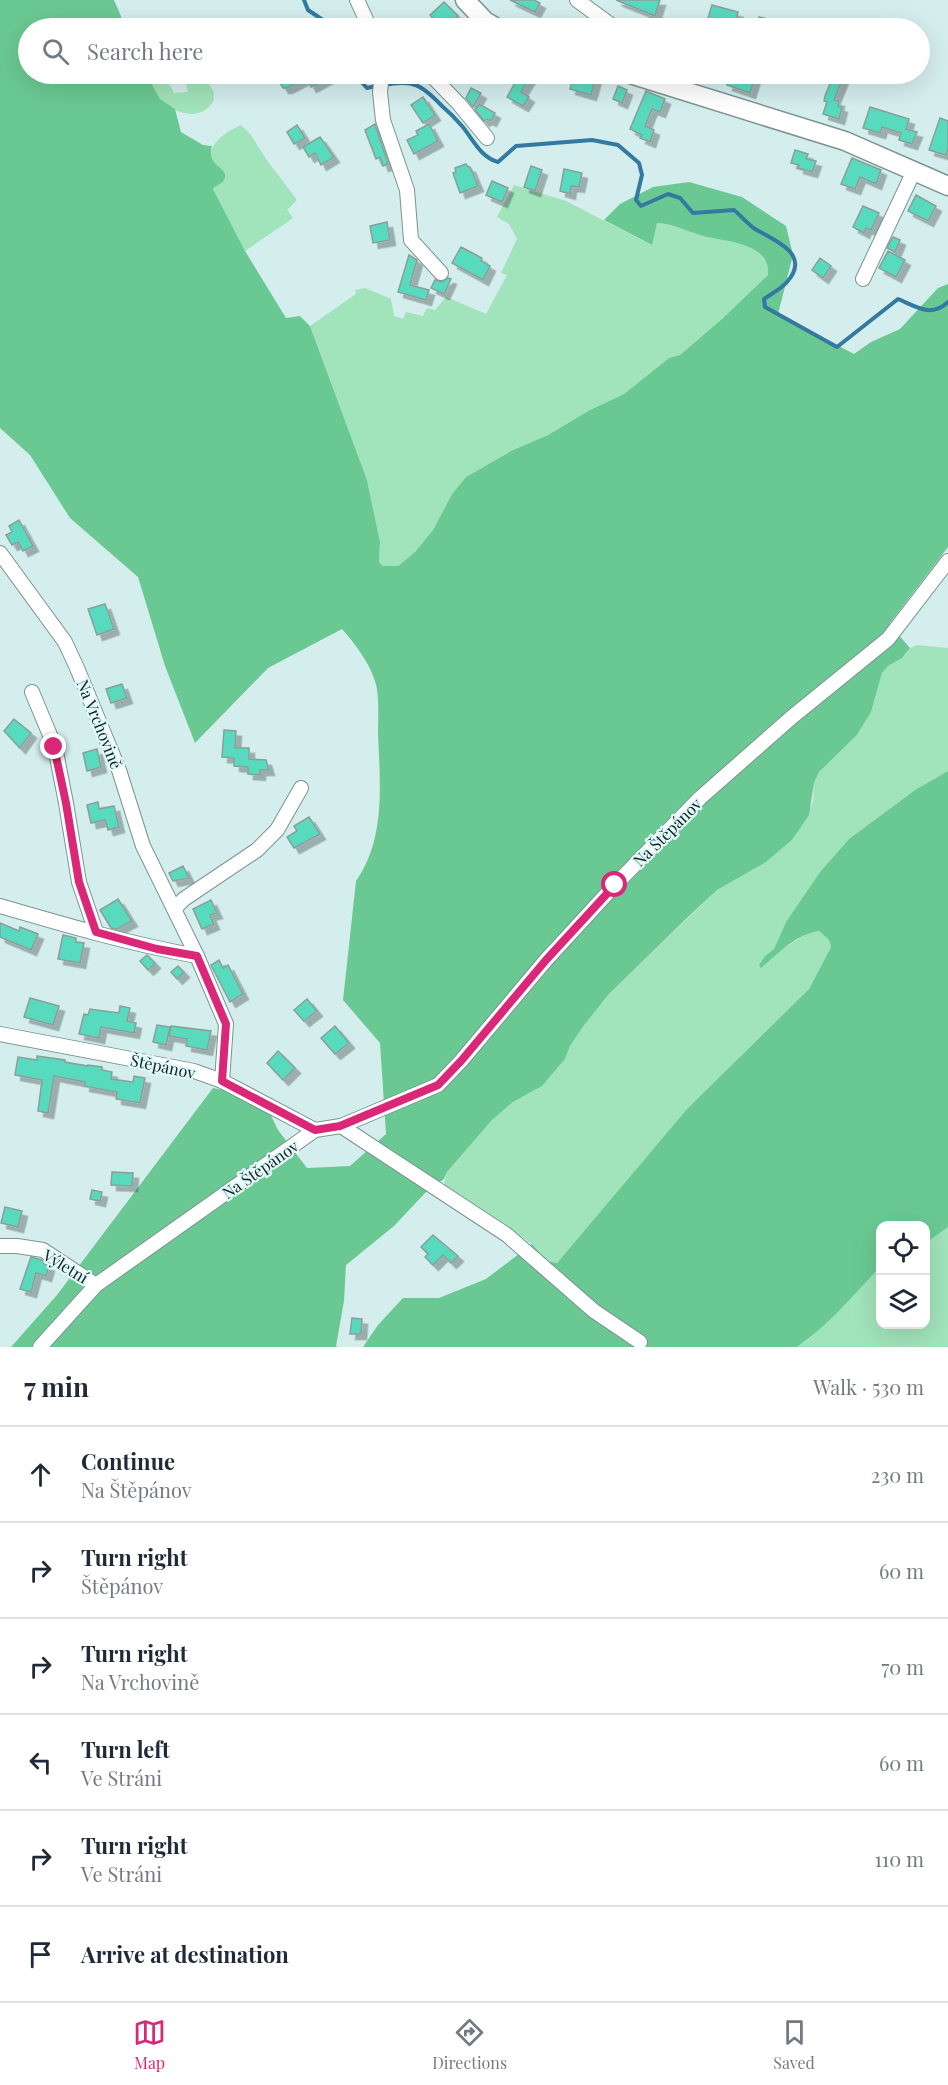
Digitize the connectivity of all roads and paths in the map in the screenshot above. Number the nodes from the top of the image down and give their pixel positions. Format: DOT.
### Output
graph roads {
  1 [pos="357,0"];
  2 [pos="465,0"];
  3 [pos="578,0"];
  4 [pos="365,18"];
  5 [pos="482,18"];
  6 [pos="602,18"];
  7 [pos="381,84"];
  8 [pos="440,84"];
  9 [pos="662,84"];
  10 [pos="487,138"];
  11 [pos="914,171"];
  12 [pos="948,186"];
  13 [pos="441,273"];
  14 [pos="863,279"];
  15 [pos="0,553"];
  16 [pos="948,561"];
  17 [pos="32,692"];
  18 [pos="301,788"];
  19 [pos="0,906"];
  20 [pos="174,909"];
  21 [pos="96,932"];
  22 [pos="197,956"];
  23 [pos="0,1034"];
  24 [pos="222,1081"];
  25 [pos="340,1126"];
  26 [pos="315,1130"];
  27 [pos="0,1246"];
  28 [pos="96,1284"];
  29 [pos="640,1342"];
  30 [pos="40,1347"];
  1 -- 4 [label="street"];
  2 -- 5 [label="street"];
  3 -- 6 [label="street"];
  7 -- 13 [label="street"];
  8 -- 10 [label="street"];
  9 -- 11 [label="street"];
  11 -- 12 [label="street"];
  11 -- 14 [label="street"];
  15 -- 20 [label="street, Na Vrchovině"];
  16 -- 25 [label="street, Na Štěpánov"];
  17 -- 21 [label="street"];
  18 -- 20 [label="street"];
  19 -- 21 [label="street"];
  20 -- 22 [label="street, Na Vrchovině"];
  21 -- 22 [label="street"];
  22 -- 24 [label="street, Na Vrchovině"];
  23 -- 24 [label="street, Štěpánov"];
  24 -- 26 [label="street, Štěpánov"];
  25 -- 26 [label="street, Na Štěpánov"];
  25 -- 29 [label="street"];
  26 -- 28 [label="street, Na Štěpánov"];
  27 -- 28 [label="street, Výletní"];
  28 -- 30 [label="street, Na Štěpánov"];
}
